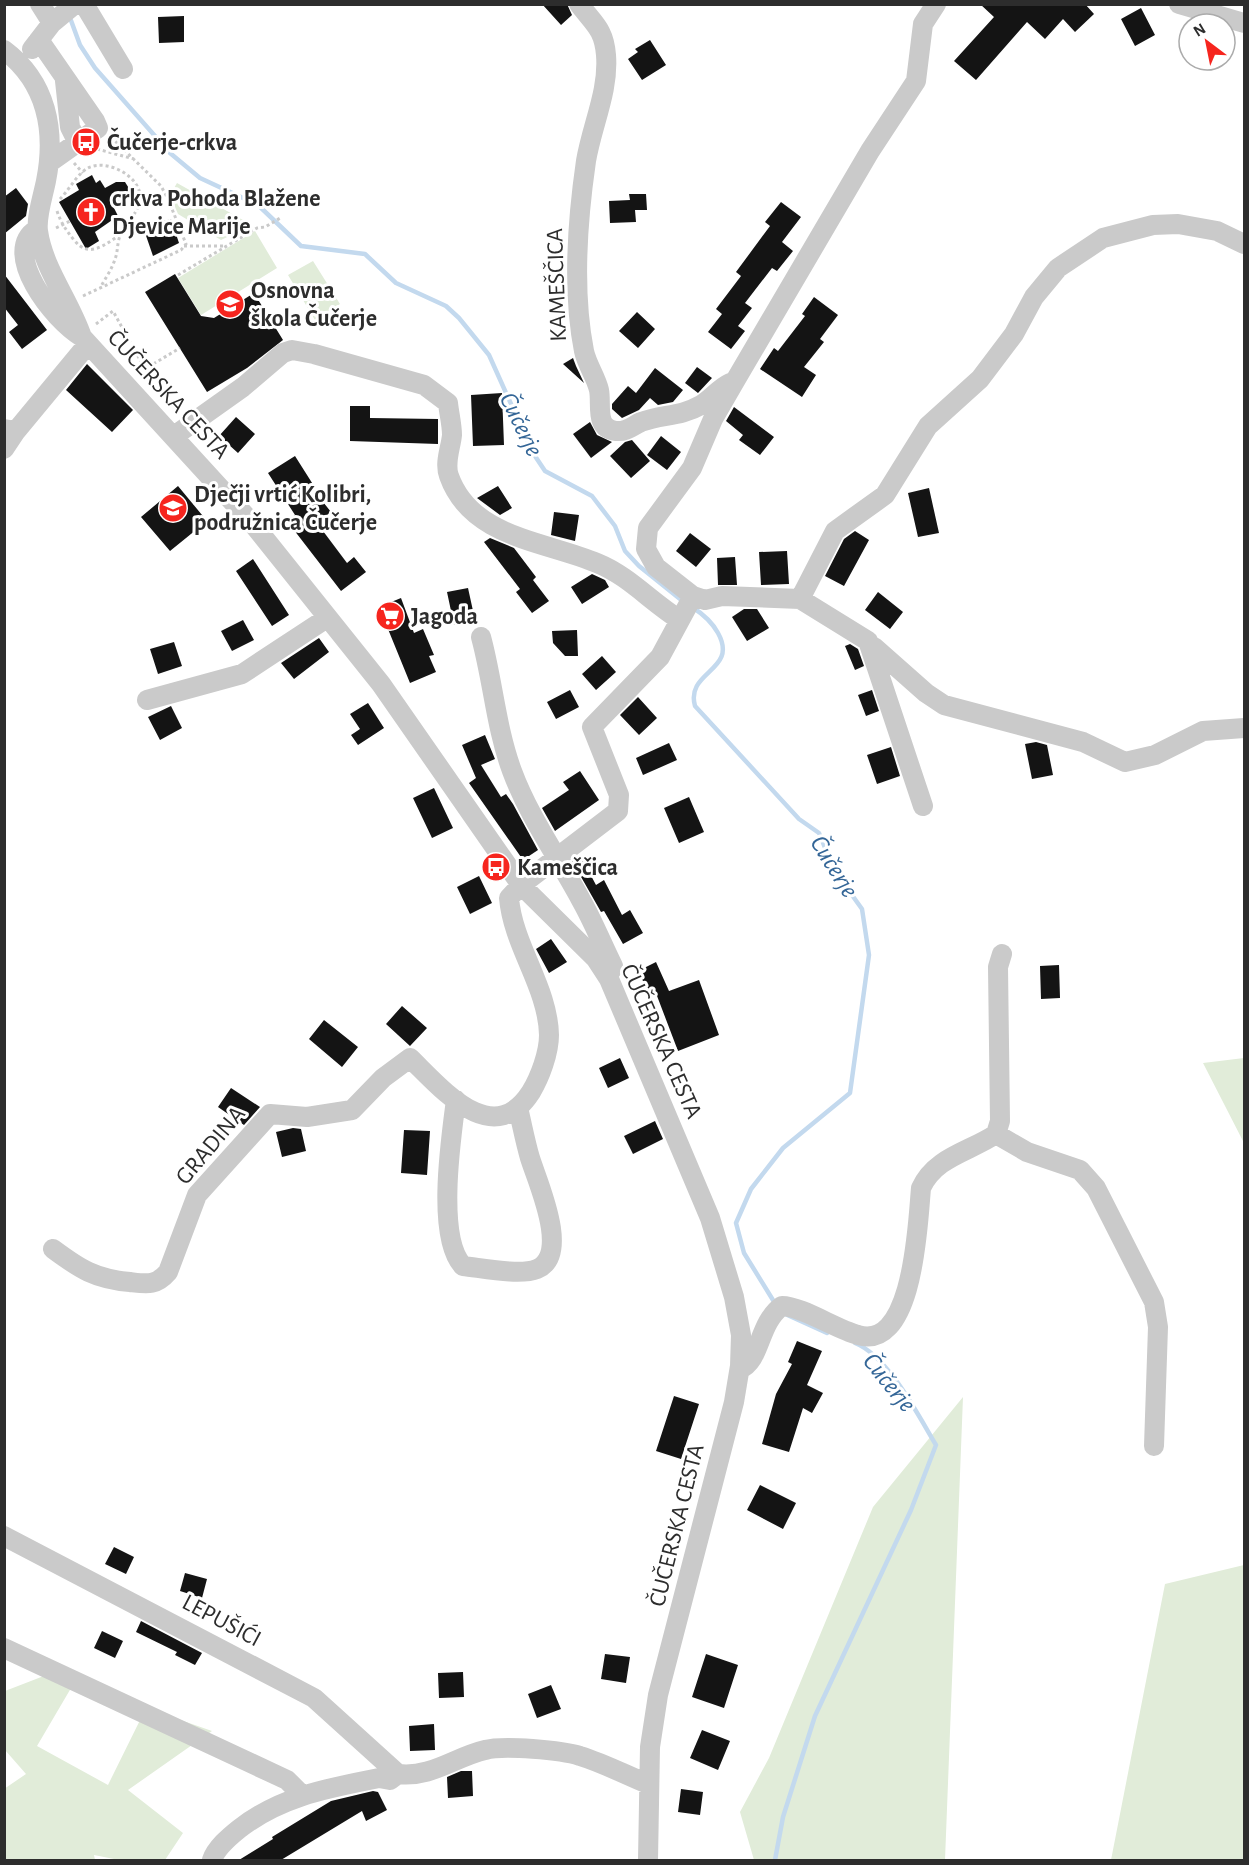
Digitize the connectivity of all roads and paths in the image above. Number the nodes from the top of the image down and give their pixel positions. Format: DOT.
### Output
graph roads {
  1 [pos="40,4"];
  2 [pos="579,4"];
  3 [pos="936,4"];
  4 [pos="1179,4"];
  5 [pos="68,11"];
  6 [pos="1245,23"];
  7 [pos="39,40"];
  8 [pos="4,50"];
  9 [pos="21,63"];
  10 [pos="123,69"];
  11 [pos="64,78"];
  12 [pos="98,128"];
  13 [pos="87,146"];
  14 [pos="134,159"];
  15 [pos="50,162"];
  16 [pos="282,217"];
  17 [pos="70,221"];
  18 [pos="62,225"];
  19 [pos="44,230"];
  20 [pos="120,235"];
  21 [pos="1245,244"];
  22 [pos="184,246"];
  23 [pos="227,246"];
  24 [pos="10,250"];
  25 [pos="178,275"];
  26 [pos="100,288"];
  27 [pos="75,299"];
  28 [pos="87,336"];
  29 [pos="180,348"];
  30 [pos="735,381"];
  31 [pos="10,430"];
  32 [pos="174,436"];
  33 [pos="4,448"];
  34 [pos="800,599"];
  35 [pos="687,606"];
  36 [pos="327,618"];
  37 [pos="864,633"];
  38 [pos="481,637"];
  39 [pos="147,700"];
  40 [pos="1245,728"];
  41 [pos="923,806"];
  42 [pos="557,859"];
  43 [pos="521,885"];
  44 [pos="1002,954"];
  45 [pos="609,979"];
  46 [pos="456,1100"];
  47 [pos="518,1108"];
  48 [pos="996,1134"];
  49 [pos="53,1249"];
  50 [pos="740,1369"];
  51 [pos="1154,1446"];
  52 [pos="4,1536"];
  53 [pos="4,1648"];
  54 [pos="398,1774"];
  55 [pos="648,1784"];
  56 [pos="302,1795"];
  57 [pos="212,1860"];
  58 [pos="648,1860"];
  1 -- 5 [label="street"];
  2 -- 30 [label="street, KAMEŠČICA"];
  3 -- 30 [label="street, KAMEŠČICA"];
  4 -- 6 [label="street"];
  5 -- 7 [label="street"];
  5 -- 10 [label="street"];
  7 -- 9 [label="street"];
  7 -- 11 [label="street"];
  8 -- 9 [label="street"];
  9 -- 15 [label="street"];
  11 -- 12 [label="street"];
  11 -- 13 [label="street"];
  12 -- 13 [label="street"];
  12 -- 14 [label="path"];
  13 -- 14 [label="path"];
  13 -- 15 [label="street"];
  14 -- 22 [label="path"];
  15 -- 19 [label="street"];
  16 -- 23 [label="path"];
  17 -- 18 [label="path"];
  18 -- 19 [label="path"];
  18 -- 20 [label="path"];
  18 -- 20 [label="path"];
  19 -- 24 [label="street"];
  19 -- 28 [label="street"];
  20 -- 26 [label="path"];
  21 -- 34 [label="street"];
  22 -- 23 [label="path"];
  22 -- 26 [label="path"];
  23 -- 25 [label="path"];
  24 -- 28 [label="street"];
  26 -- 27 [label="path"];
  28 -- 29 [label="path"];
  28 -- 31 [label="street"];
  28 -- 32 [label="street, ČUČERSKA CESTA"];
  30 -- 35 [label="street, KAMEŠČICA"];
  31 -- 33 [label="street"];
  32 -- 35 [label="street"];
  32 -- 36 [label="street, ČUČERSKA CESTA"];
  34 -- 35 [label="street"];
  34 -- 37 [label="street"];
  35 -- 42 [label="street"];
  36 -- 39 [label="street"];
  36 -- 43 [label="street, ČUČERSKA CESTA"];
  37 -- 40 [label="street"];
  37 -- 41 [label="street"];
  38 -- 42 [label="street"];
  42 -- 43 [label="street"];
  42 -- 45 [label="street"];
  43 -- 45 [label="street, ČUČERSKA CESTA"];
  43 -- 47 [label="street"];
  44 -- 48 [label="street"];
  45 -- 50 [label="street, ČUČERSKA CESTA"];
  46 -- 47 [label="street, GRADINA"];
  46 -- 47 [label="street"];
  46 -- 49 [label="street, GRADINA"];
  48 -- 50 [label="street"];
  48 -- 51 [label="street"];
  50 -- 55 [label="street, ČUČERSKA CESTA"];
  52 -- 54 [label="street, LEPUŠIĆI"];
  53 -- 56 [label="street"];
  54 -- 55 [label="street"];
  54 -- 56 [label="street"];
  55 -- 58 [label="street, ČUČERSKA CESTA"];
  56 -- 57 [label="street"];
}
